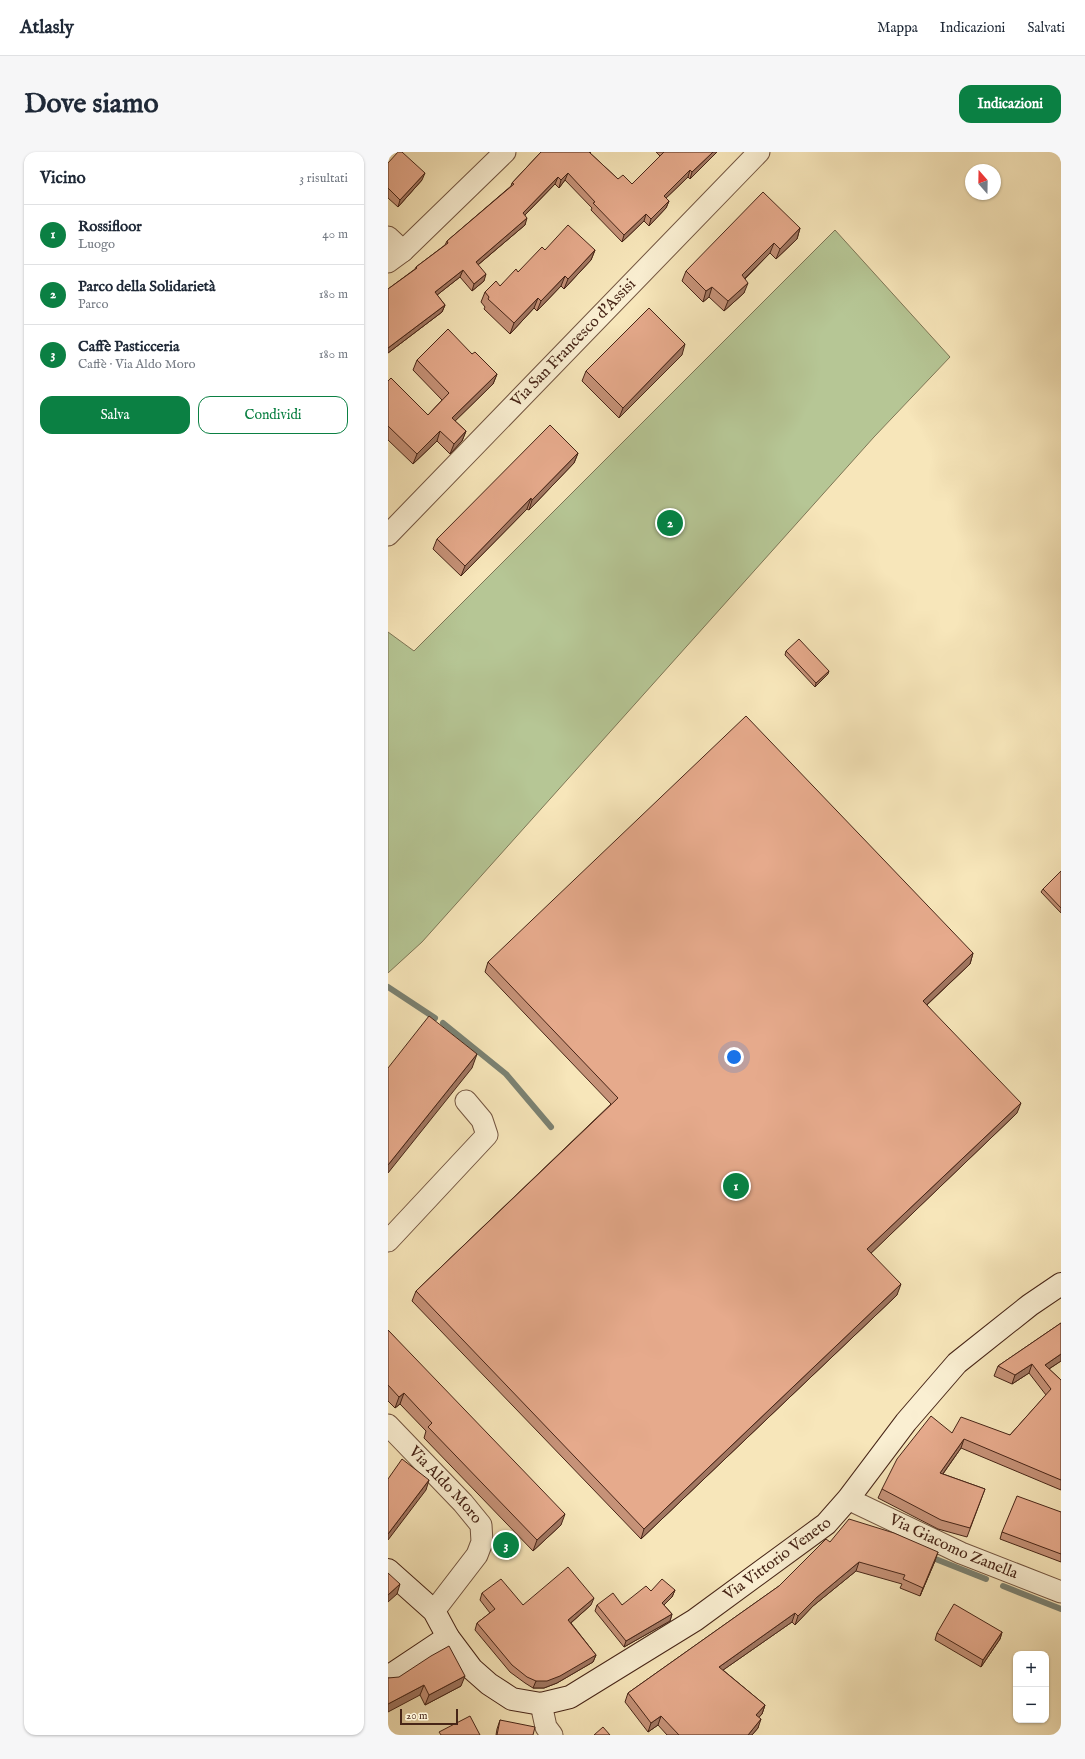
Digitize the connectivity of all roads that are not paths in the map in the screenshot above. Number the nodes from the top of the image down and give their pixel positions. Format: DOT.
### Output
graph roads {
  1 [pos="505,152"];
  2 [pos="759,152"];
  3 [pos="393,250"];
  4 [pos="388,535"];
  5 [pos="466,1101"];
  6 [pos="388,1241"];
  7 [pos="1061,1284"];
  8 [pos="388,1425"];
  9 [pos="848,1499"];
  10 [pos="388,1570"];
  11 [pos="1061,1592"];
  12 [pos="434,1611"];
  13 [pos="448,1637"];
  14 [pos="388,1677"];
  15 [pos="541,1704"];
  16 [pos="552,1735"];
  1 -- 3 [label="street"];
  2 -- 4 [label="street, Via San Francesco d'Assisi"];
  5 -- 6 [label="street"];
  7 -- 9 [label="street, Via Vittorio Veneto"];
  8 -- 12 [label="street, Via Aldo Moro"];
  9 -- 11 [label="street, Via Giacomo Zanella"];
  9 -- 15 [label="street, Via Vittorio Veneto"];
  10 -- 12 [label="street, Via Vittorio Veneto"];
  12 -- 13 [label="street, Via Vittorio Veneto"];
  13 -- 14 [label="street"];
  13 -- 15 [label="street, Via Vittorio Veneto"];
  15 -- 16 [label="street"];
}
